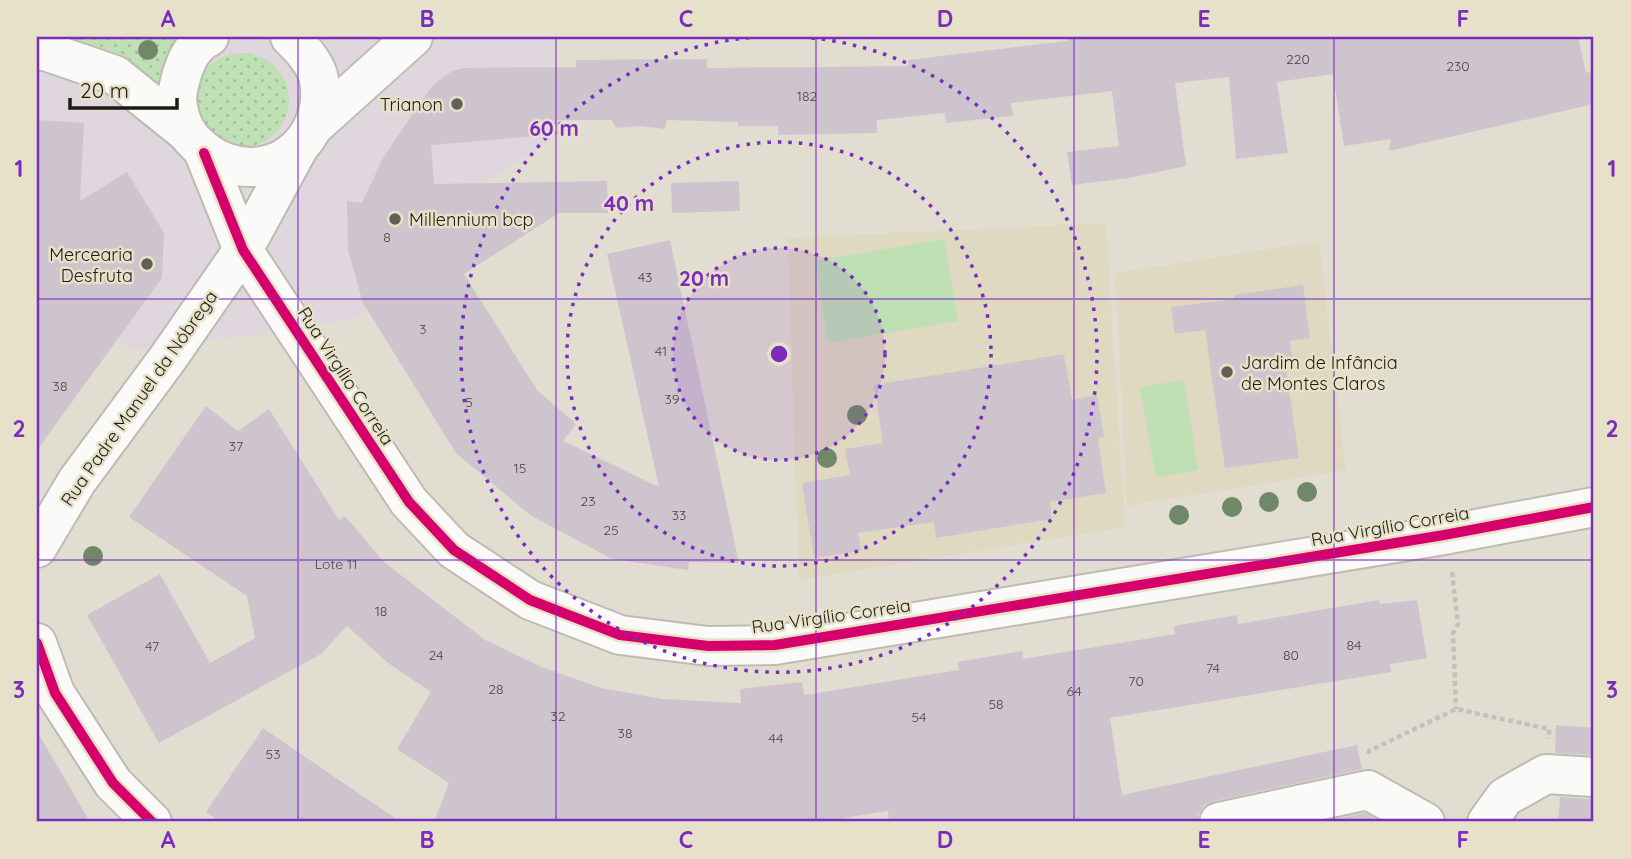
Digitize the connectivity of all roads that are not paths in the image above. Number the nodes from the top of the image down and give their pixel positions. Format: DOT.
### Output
graph roads {
  1 [pos="209,37"];
  2 [pos="290,37"];
  3 [pos="412,37"];
  4 [pos="37,51"];
  5 [pos="306,137"];
  6 [pos="195,142"];
  7 [pos="243,250"];
  8 [pos="1594,507"];
  9 [pos="37,548"];
  10 [pos="37,643"];
  11 [pos="1594,777"];
  12 [pos="152,822"];
  13 [pos="1219,822"];
  14 [pos="1425,822"];
  15 [pos="1487,822"];
  1 -- 6 [label="street, Rua Virgílio Correia"];
  2 -- 5 [label="street"];
  3 -- 5 [label="street"];
  4 -- 6 [label="street"];
  5 -- 6 [label="street"];
  5 -- 7 [label="street, Rua Padre Manuel da Nóbrega"];
  6 -- 7 [label="street, Rua Virgílio Correia"];
  7 -- 8 [label="street, Rua Virgílio Correia"];
  7 -- 9 [label="street, Rua Padre Manuel da Nóbrega"];
  10 -- 12 [label="street"];
  11 -- 15 [label="street"];
  13 -- 14 [label="street"];
}
